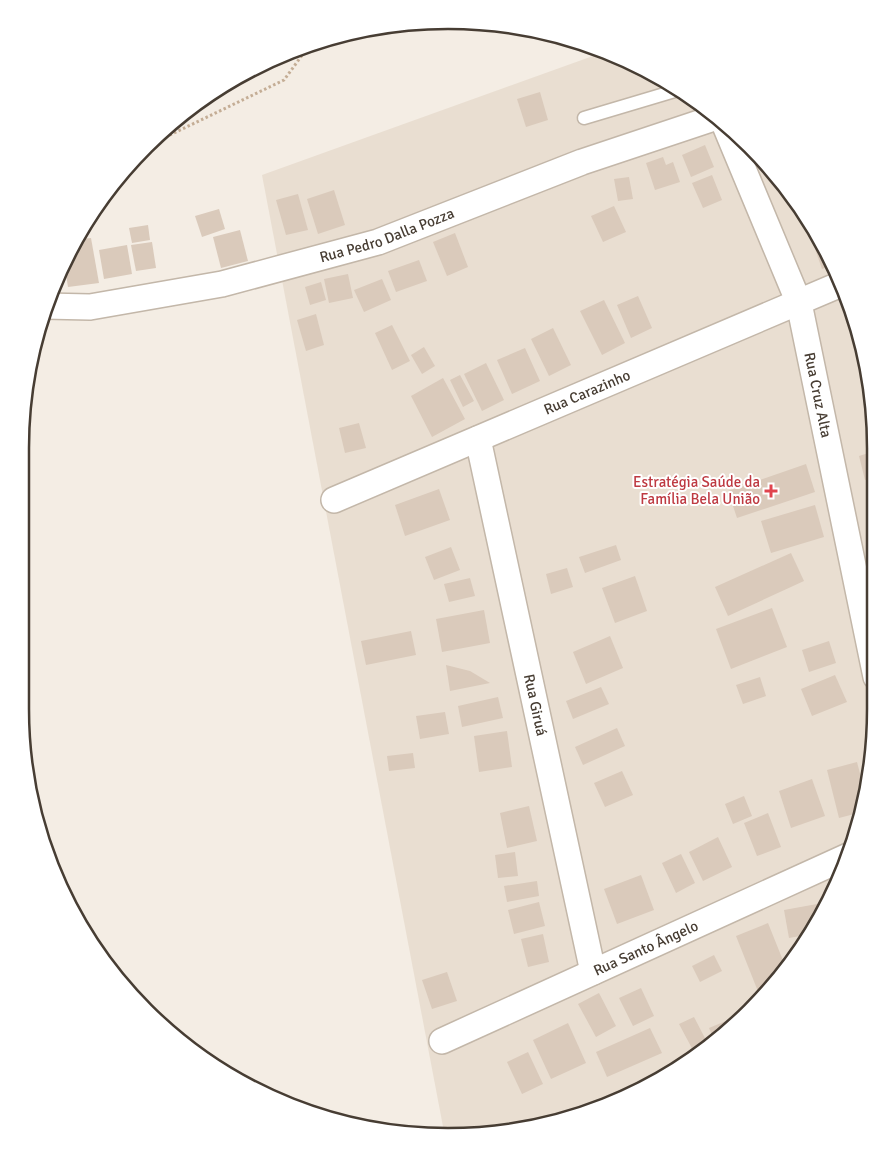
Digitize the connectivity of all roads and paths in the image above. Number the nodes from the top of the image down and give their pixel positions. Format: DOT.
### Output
graph roads {
  1 [pos="301,56"];
  2 [pos="670,92"];
  3 [pos="584,118"];
  4 [pos="709,120"];
  5 [pos="170,135"];
  6 [pos="731,140"];
  7 [pos="835,287"];
  8 [pos="799,303"];
  9 [pos="54,306"];
  10 [pos="478,439"];
  11 [pos="334,500"];
  12 [pos="867,634"];
  13 [pos="838,860"];
  14 [pos="593,972"];
  15 [pos="442,1041"];
  1 -- 5 [label="path"];
  2 -- 3 [label="lane"];
  4 -- 9 [label="street, Rua Pedro Dalla Pozza"];
  6 -- 8 [label="street, Rua Cruz Alta"];
  7 -- 8 [label="street, Rua Carazinho"];
  8 -- 10 [label="street, Rua Carazinho"];
  8 -- 12 [label="street, Rua Cruz Alta"];
  10 -- 11 [label="street, Rua Carazinho"];
  10 -- 14 [label="street, Rua Giruá"];
  13 -- 14 [label="street, Rua Santo Ângelo"];
  14 -- 15 [label="street, Rua Santo Ângelo"];
}
